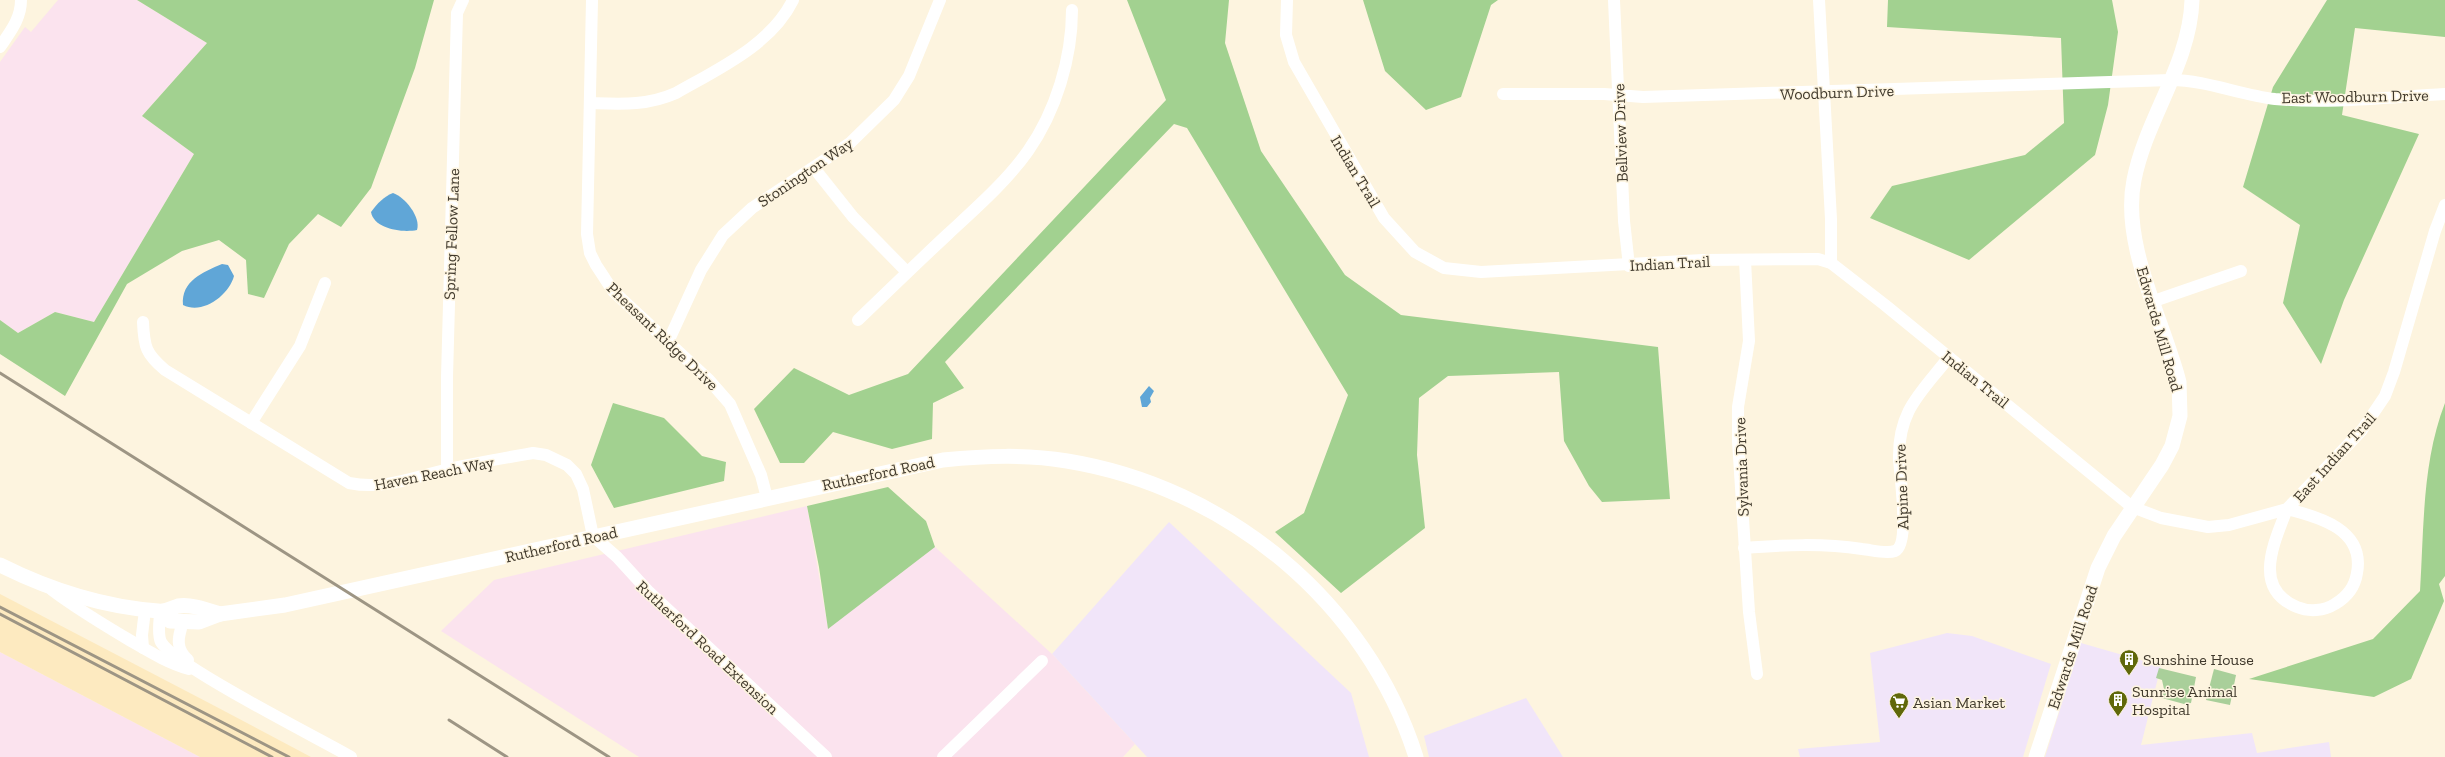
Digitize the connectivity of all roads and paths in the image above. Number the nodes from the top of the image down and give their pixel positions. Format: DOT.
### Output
graph roads {
  1 [pos="21,0"];
  2 [pos="463,0"];
  3 [pos="592,0"];
  4 [pos="793,0"];
  5 [pos="940,0"];
  6 [pos="1287,0"];
  7 [pos="1614,0"];
  8 [pos="1819,0"];
  9 [pos="2192,0"];
  10 [pos="1072,10"];
  11 [pos="0,46"];
  12 [pos="2171,80"];
  13 [pos="1824,92"];
  14 [pos="1503,94"];
  15 [pos="2445,94"];
  16 [pos="1619,95"];
  17 [pos="590,104"];
  18 [pos="814,168"];
  19 [pos="2445,205"];
  20 [pos="1745,260"];
  21 [pos="1830,263"];
  22 [pos="1629,266"];
  23 [pos="2241,271"];
  24 [pos="907,272"];
  25 [pos="325,283"];
  26 [pos="2154,301"];
  27 [pos="858,320"];
  28 [pos="143,322"];
  29 [pos="668,342"];
  30 [pos="1949,357"];
  31 [pos="251,423"];
  32 [pos="447,470"];
  33 [pos="767,498"];
  34 [pos="2132,507"];
  35 [pos="2287,509"];
  36 [pos="593,536"];
  37 [pos="1744,548"];
  38 [pos="0,565"];
  39 [pos="44,584"];
  40 [pos="153,611"];
  41 [pos="220,614"];
  42 [pos="183,622"];
  43 [pos="143,648"];
  44 [pos="1042,660"];
  45 [pos="200,672"];
  46 [pos="1757,674"];
  47 [pos="351,757"];
  48 [pos="826,757"];
  49 [pos="944,757"];
  50 [pos="1416,757"];
  51 [pos="2036,757"];
  1 -- 11 [label="street"];
  2 -- 32 [label="street, Spring Fellow Lane"];
  3 -- 17 [label="street, Pheasant Ridge Drive"];
  4 -- 17 [label="street"];
  5 -- 18 [label="street, Stonington Way"];
  6 -- 22 [label="street, Indian Trail"];
  7 -- 16 [label="street, Bellview Drive"];
  8 -- 13 [label="street"];
  9 -- 12 [label="street, Edwards Mill Road"];
  10 -- 24 [label="street"];
  12 -- 13 [label="street, Woodburn Drive"];
  12 -- 15 [label="street, East Woodburn Drive"];
  12 -- 26 [label="street, Edwards Mill Road"];
  13 -- 16 [label="street, Woodburn Drive"];
  13 -- 21 [label="street"];
  14 -- 16 [label="street, Woodburn Drive"];
  16 -- 22 [label="street, Bellview Drive"];
  17 -- 29 [label="street, Pheasant Ridge Drive"];
  18 -- 24 [label="street"];
  18 -- 29 [label="street, Stonington Way"];
  19 -- 35 [label="street, East Indian Trail"];
  20 -- 21 [label="street, Indian Trail"];
  20 -- 22 [label="street, Indian Trail"];
  20 -- 37 [label="street, Sylvania Drive"];
  21 -- 30 [label="street, Indian Trail"];
  23 -- 26 [label="street"];
  24 -- 27 [label="street"];
  25 -- 31 [label="street"];
  26 -- 34 [label="street, Edwards Mill Road"];
  28 -- 31 [label="street, Haven Reach Way"];
  29 -- 33 [label="street, Pheasant Ridge Drive"];
  30 -- 34 [label="street, Indian Trail"];
  30 -- 37 [label="street, Alpine Drive"];
  31 -- 32 [label="street, Haven Reach Way"];
  32 -- 36 [label="street, Haven Reach Way"];
  33 -- 36 [label="street, Rutherford Road"];
  33 -- 50 [label="street, Rutherford Road"];
  34 -- 35 [label="street, East Indian Trail"];
  34 -- 51 [label="street, Edwards Mill Road"];
  35 -- 35 [label="street"];
  36 -- 41 [label="street, Rutherford Road"];
  36 -- 48 [label="street, Rutherford Road Extension"];
  37 -- 46 [label="street, Sylvania Drive"];
  38 -- 39 [label="street, Rutherford Road"];
  39 -- 40 [label="street, Rutherford Road"];
  39 -- 43 [label="street"];
  40 -- 41 [label="street, Rutherford Road"];
  40 -- 42 [label="street, Rutherford Road"];
  40 -- 43 [label="street"];
  40 -- 45 [label="street"];
  41 -- 42 [label="street, Rutherford Road"];
  42 -- 45 [label="street"];
  43 -- 45 [label="street"];
  44 -- 49 [label="street"];
  45 -- 47 [label="street"];
}
